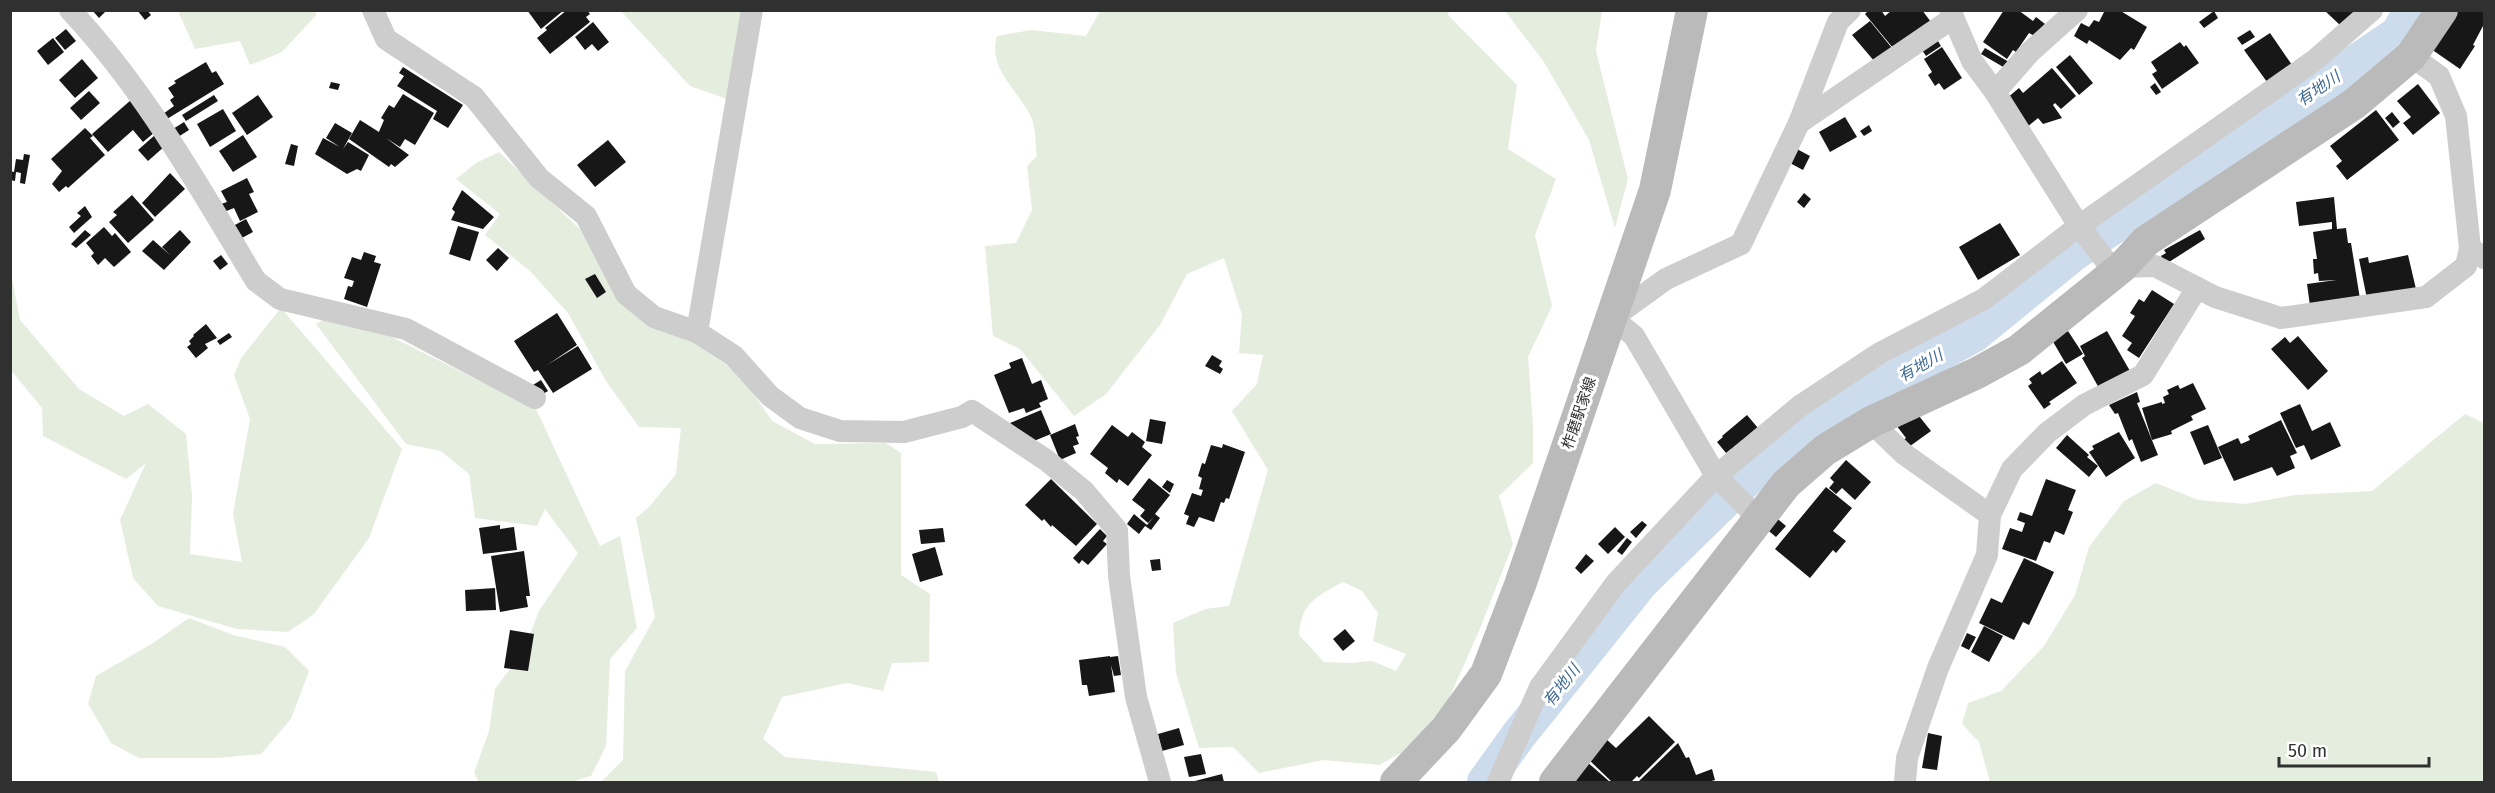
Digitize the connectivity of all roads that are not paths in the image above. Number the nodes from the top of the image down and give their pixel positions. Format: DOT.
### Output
graph roads {
  1 [pos="70,10"];
  2 [pos="373,10"];
  3 [pos="752,10"];
  4 [pos="1692,10"];
  5 [pos="1850,10"];
  6 [pos="2077,10"];
  7 [pos="2372,10"];
  8 [pos="2442,10"];
  9 [pos="1951,14"];
  10 [pos="2411,56"];
  11 [pos="1995,92"];
  12 [pos="1799,123"];
  13 [pos="2079,226"];
  14 [pos="2477,253"];
  15 [pos="2114,264"];
  16 [pos="2197,288"];
  17 [pos="1612,318"];
  18 [pos="697,332"];
  19 [pos="535,398"];
  20 [pos="1871,422"];
  21 [pos="1716,476"];
  22 [pos="1990,515"];
  23 [pos="1758,518"];
  24 [pos="1160,783"];
  25 [pos="1396,783"];
  26 [pos="1498,783"];
  27 [pos="1555,783"];
  28 [pos="1905,783"];
  1 -- 19 [label="street"];
  2 -- 18 [label="street"];
  3 -- 18 [label="street"];
  4 -- 17 [label="street, 柞磨駅家線"];
  5 -- 12 [label="street"];
  6 -- 11 [label="street"];
  7 -- 13 [label="street"];
  8 -- 10 [label="street"];
  9 -- 11 [label="street"];
  9 -- 12 [label="street"];
  10 -- 14 [label="street"];
  10 -- 15 [label="street"];
  11 -- 13 [label="street"];
  12 -- 17 [label="street"];
  13 -- 15 [label="street"];
  13 -- 21 [label="street"];
  14 -- 16 [label="street"];
  15 -- 16 [label="street"];
  15 -- 20 [label="street"];
  16 -- 22 [label="street"];
  17 -- 21 [label="street"];
  17 -- 25 [label="street, 柞磨駅家線"];
  18 -- 24 [label="street"];
  20 -- 22 [label="street"];
  20 -- 23 [label="street"];
  21 -- 23 [label="street"];
  21 -- 26 [label="street"];
  22 -- 28 [label="street"];
  23 -- 27 [label="street"];
}
